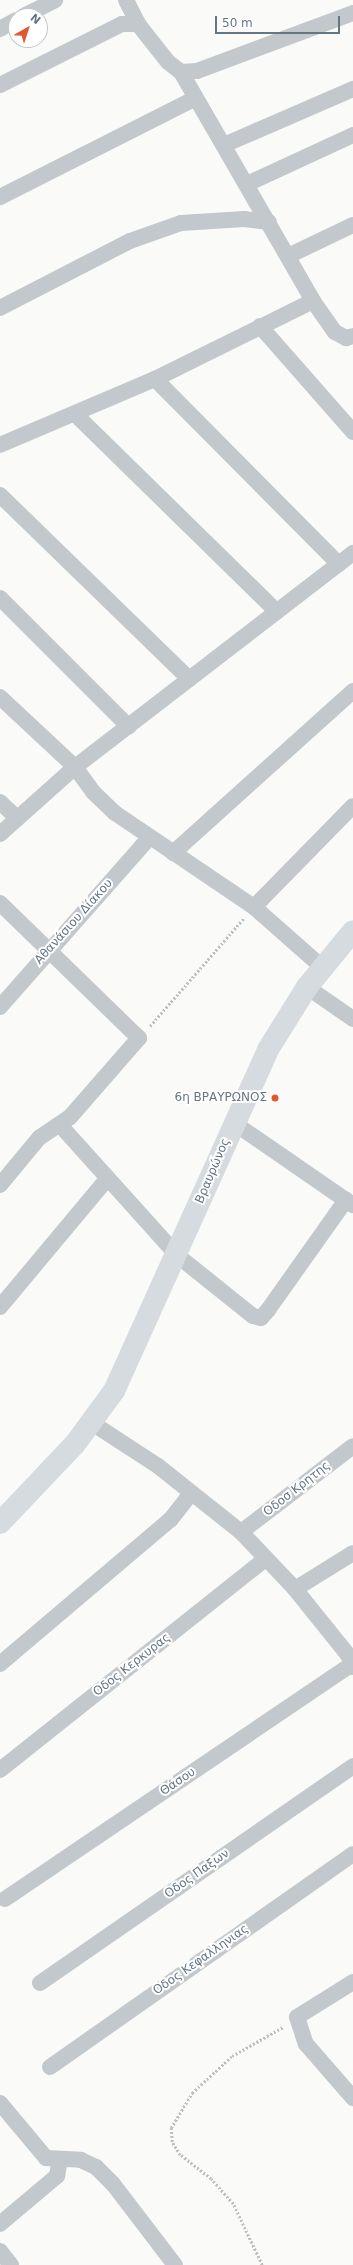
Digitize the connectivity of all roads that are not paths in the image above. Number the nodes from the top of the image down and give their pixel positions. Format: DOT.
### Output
graph roads {
  1 [pos="55,0"];
  2 [pos="126,0"];
  3 [pos="40,8"];
  4 [pos="353,13"];
  5 [pos="138,24"];
  6 [pos="181,72"];
  7 [pos="0,85"];
  8 [pos="353,89"];
  9 [pos="194,99"];
  10 [pos="353,135"];
  11 [pos="224,145"];
  12 [pos="248,184"];
  13 [pos="0,197"];
  14 [pos="269,222"];
  15 [pos="353,225"];
  16 [pos="288,256"];
  17 [pos="312,301"];
  18 [pos="0,308"];
  19 [pos="260,326"];
  20 [pos="353,336"];
  21 [pos="155,379"];
  22 [pos="76,415"];
  23 [pos="353,432"];
  24 [pos="0,445"];
  25 [pos="0,495"];
  26 [pos="353,553"];
  27 [pos="339,564"];
  28 [pos="0,598"];
  29 [pos="277,612"];
  30 [pos="189,679"];
  31 [pos="353,691"];
  32 [pos="0,697"];
  33 [pos="129,727"];
  34 [pos="75,767"];
  35 [pos="0,802"];
  36 [pos="353,806"];
  37 [pos="16,818"];
  38 [pos="0,834"];
  39 [pos="149,838"];
  40 [pos="173,853"];
  41 [pos="0,903"];
  42 [pos="254,907"];
  43 [pos="353,930"];
  44 [pos="48,951"];
  45 [pos="322,968"];
  46 [pos="307,987"];
  47 [pos="0,1007"];
  48 [pos="353,1019"];
  49 [pos="234,1123"];
  50 [pos="60,1125"];
  51 [pos="107,1179"];
  52 [pos="0,1185"];
  53 [pos="350,1203"];
  54 [pos="178,1256"];
  55 [pos="0,1308"];
  56 [pos="92,1423"];
  57 [pos="353,1446"];
  58 [pos="191,1493"];
  59 [pos="3,1516"];
  60 [pos="241,1532"];
  61 [pos="353,1553"];
  62 [pos="264,1560"];
  63 [pos="295,1589"];
  64 [pos="351,1660"];
  65 [pos="0,1664"];
  66 [pos="353,1766"];
  67 [pos="0,1770"];
  68 [pos="353,1854"];
  69 [pos="4,1899"];
  70 [pos="353,1982"];
  71 [pos="40,1983"];
  72 [pos="50,2067"];
  73 [pos="353,2098"];
  74 [pos="0,2102"];
  75 [pos="60,2159"];
  76 [pos="0,2224"];
  77 [pos="0,2251"];
  78 [pos="11,2265"];
  79 [pos="175,2265"];
  1 -- 3 [label="street"];
  2 -- 5 [label="street"];
  4 -- 6 [label="street"];
  5 -- 6 [label="street"];
  5 -- 7 [label="street"];
  6 -- 9 [label="street"];
  8 -- 11 [label="street"];
  9 -- 11 [label="street"];
  9 -- 13 [label="street"];
  10 -- 12 [label="street"];
  11 -- 12 [label="street"];
  12 -- 14 [label="street"];
  14 -- 16 [label="street"];
  14 -- 18 [label="street"];
  15 -- 16 [label="street"];
  16 -- 17 [label="street"];
  17 -- 19 [label="street"];
  17 -- 20 [label="street"];
  19 -- 21 [label="street"];
  19 -- 23 [label="street"];
  21 -- 22 [label="street"];
  21 -- 27 [label="street"];
  22 -- 24 [label="street"];
  22 -- 29 [label="street"];
  25 -- 30 [label="street"];
  26 -- 27 [label="street"];
  27 -- 29 [label="street"];
  28 -- 33 [label="street"];
  29 -- 30 [label="street"];
  30 -- 33 [label="street"];
  31 -- 40 [label="street"];
  32 -- 34 [label="street"];
  33 -- 34 [label="street"];
  34 -- 37 [label="street"];
  34 -- 39 [label="street"];
  35 -- 37 [label="street"];
  36 -- 42 [label="street"];
  37 -- 38 [label="street"];
  39 -- 40 [label="street"];
  39 -- 44 [label="street, Αθανάσιου Δίακου"];
  40 -- 42 [label="street"];
  41 -- 44 [label="street"];
  42 -- 45 [label="street"];
  43 -- 45 [label="main road, Βραυρώνος"];
  44 -- 47 [label="street, Αθανάσιου Δίακου"];
  44 -- 50 [label="street"];
  45 -- 46 [label="main road, Βραυρώνος"];
  46 -- 48 [label="street"];
  46 -- 49 [label="main road, Βραυρώνος"];
  49 -- 53 [label="street"];
  49 -- 54 [label="main road, Βραυρώνος"];
  50 -- 51 [label="street"];
  50 -- 52 [label="street"];
  51 -- 54 [label="street"];
  51 -- 55 [label="street"];
  53 -- 54 [label="street"];
  54 -- 56 [label="main road, Βραυρώνος"];
  56 -- 58 [label="street"];
  56 -- 59 [label="main road, Βραυρώνος"];
  57 -- 60 [label="street, Οδοσ Κρητης"];
  58 -- 60 [label="street"];
  58 -- 65 [label="street"];
  60 -- 62 [label="street"];
  61 -- 63 [label="street"];
  62 -- 63 [label="street"];
  62 -- 67 [label="street, Οδος Κερκυρας"];
  63 -- 64 [label="street"];
  64 -- 69 [label="street, Θάσου"];
  66 -- 71 [label="street, Οδος Παξων"];
  68 -- 72 [label="street, Οδος Κεφαλληνιας"];
  70 -- 73 [label="street"];
  74 -- 75 [label="street"];
  75 -- 76 [label="street"];
  75 -- 79 [label="street"];
  77 -- 78 [label="street"];
}
